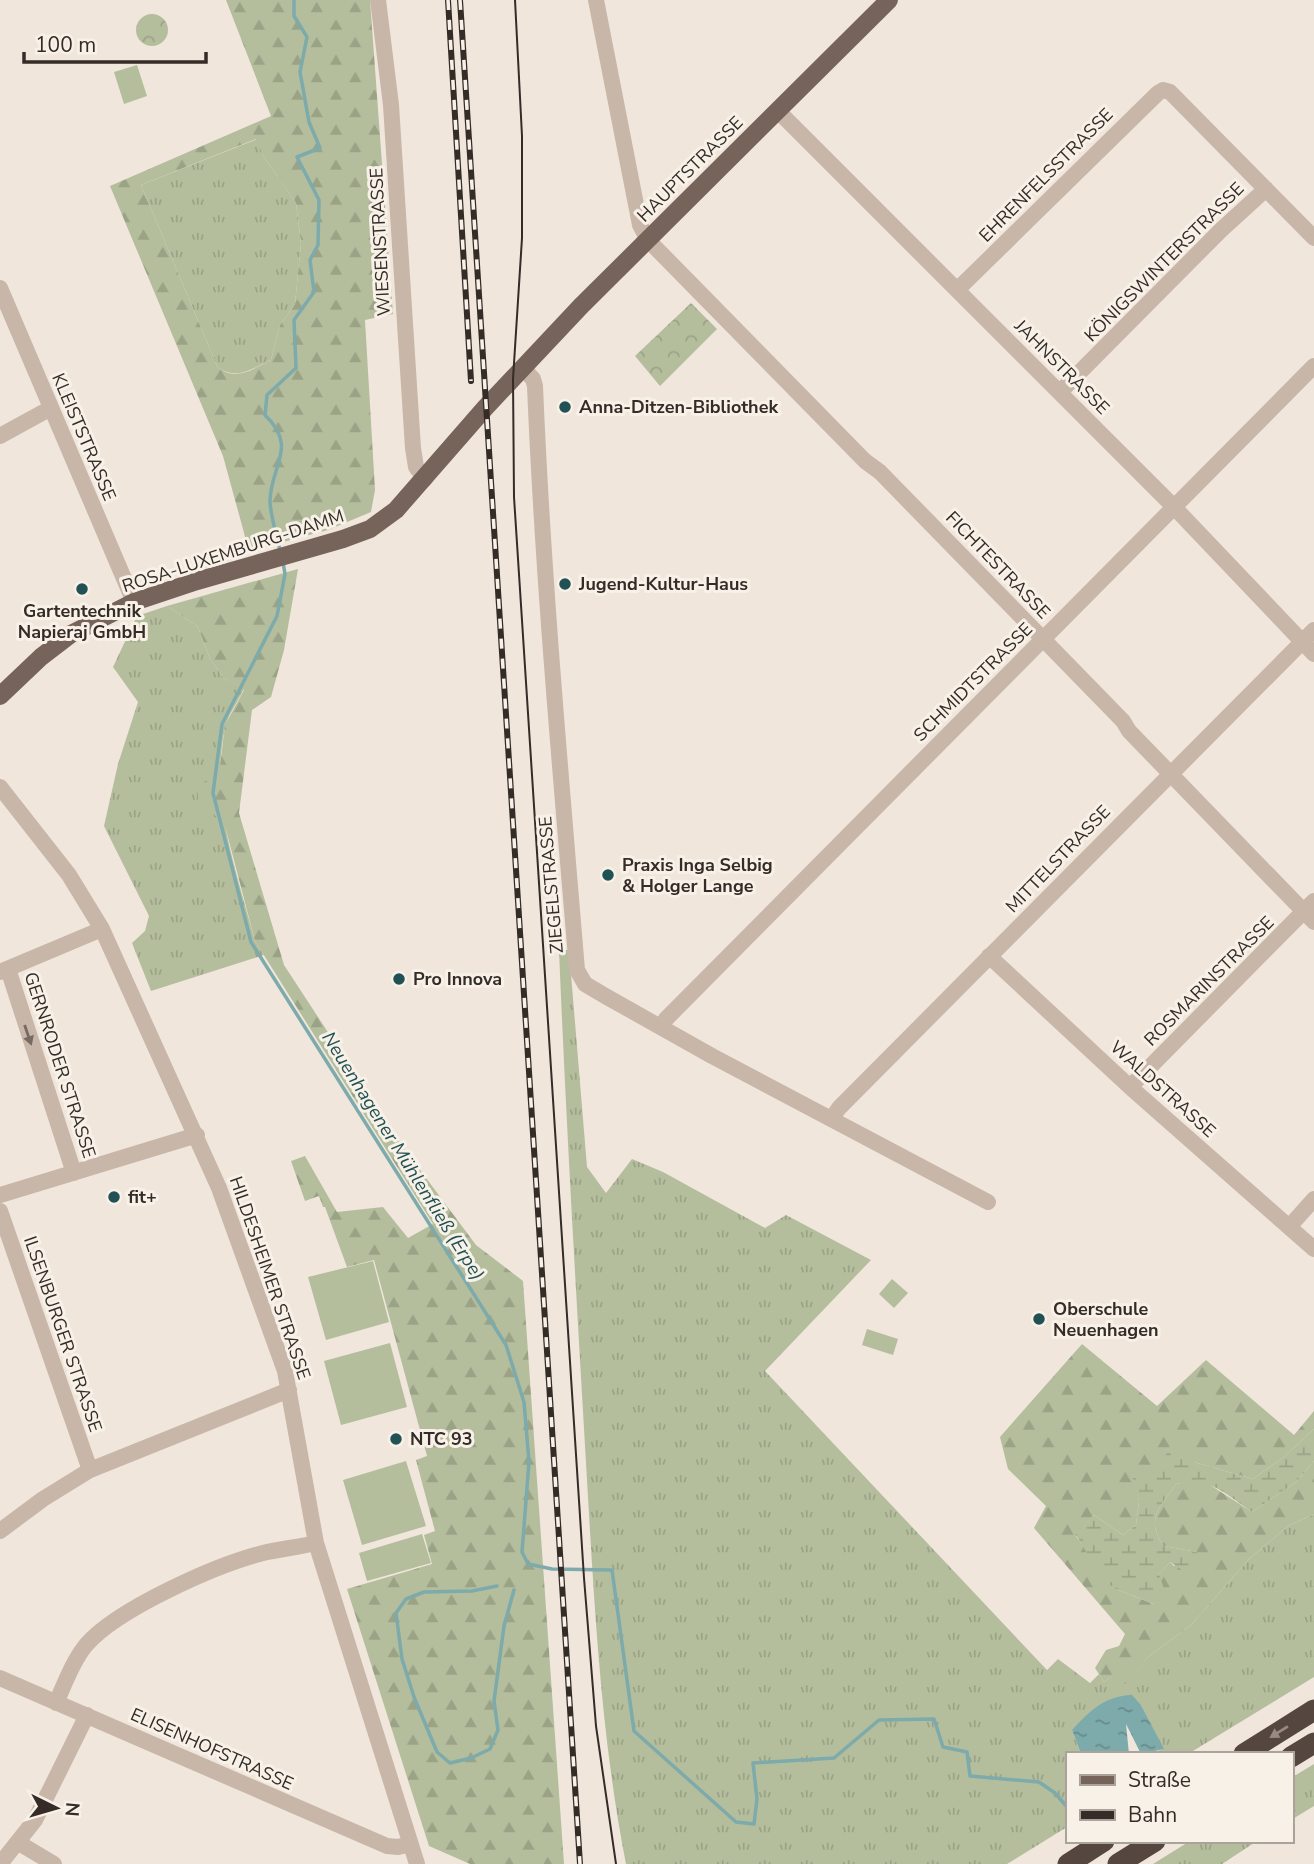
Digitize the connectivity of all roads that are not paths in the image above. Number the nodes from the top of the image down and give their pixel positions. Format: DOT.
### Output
graph roads {
  1 [pos="378,0"];
  2 [pos="596,0"];
  3 [pos="889,0"];
  4 [pos="778,111"];
  5 [pos="1266,189"];
  6 [pos="1314,238"];
  7 [pos="648,240"];
  8 [pos="0,288"];
  9 [pos="958,289"];
  10 [pos="1314,366"];
  11 [pos="523,368"];
  12 [pos="1060,392"];
  13 [pos="51,408"];
  14 [pos="0,436"];
  15 [pos="425,479"];
  16 [pos="1173,506"];
  17 [pos="134,602"];
  18 [pos="1314,630"];
  19 [pos="1043,638"];
  20 [pos="1302,642"];
  21 [pos="1314,654"];
  22 [pos="0,696"];
  23 [pos="1169,773"];
  24 [pos="0,787"];
  25 [pos="1311,912"];
  26 [pos="102,929"];
  27 [pos="989,956"];
  28 [pos="4,970"];
  29 [pos="661,1027"];
  30 [pos="1130,1087"];
  31 [pos="832,1118"];
  32 [pos="197,1135"];
  33 [pos="74,1173"];
  34 [pos="0,1195"];
  35 [pos="1314,1199"];
  36 [pos="988,1202"];
  37 [pos="0,1211"];
  38 [pos="1289,1227"];
  39 [pos="1314,1249"];
  40 [pos="289,1390"];
  41 [pos="90,1470"];
  42 [pos="0,1531"];
  43 [pos="316,1544"];
  44 [pos="0,1678"];
  45 [pos="56,1703"];
  46 [pos="1314,1710"];
  47 [pos="86,1715"];
  48 [pos="1314,1743"];
  49 [pos="1247,1752"];
  50 [pos="1293,1756"];
  51 [pos="19,1843"];
  52 [pos="1101,1843"];
  53 [pos="1152,1843"];
  54 [pos="410,1844"];
  55 [pos="1,1861"];
  56 [pos="54,1864"];
  57 [pos="417,1864"];
  58 [pos="1068,1864"];
  59 [pos="1118,1864"];
  1 -- 15 [label="street, WIESENSTRASSE"];
  2 -- 7 [label="street"];
  3 -- 4 [label="main road, HAUPTSTRASSE"];
  4 -- 7 [label="main road, HAUPTSTRASSE"];
  4 -- 9 [label="street, JAHNSTRASSE"];
  5 -- 6 [label="street"];
  5 -- 9 [label="street, EHRENFELSSTRASSE"];
  5 -- 12 [label="street, KÖNIGSWINTERSTRASSE"];
  7 -- 11 [label="main road, HAUPTSTRASSE"];
  7 -- 19 [label="street, FICHTESTRASSE"];
  8 -- 13 [label="street, KLEISTSTRASSE"];
  9 -- 12 [label="street, JAHNSTRASSE"];
  10 -- 16 [label="street, SCHMIDTSTRASSE"];
  11 -- 15 [label="main road, ROSA-LUXEMBURG-DAMM"];
  11 -- 29 [label="street, ZIEGELSTRASSE"];
  12 -- 16 [label="street, JAHNSTRASSE"];
  13 -- 14 [label="street"];
  13 -- 17 [label="street, KLEISTSTRASSE"];
  15 -- 17 [label="main road, ROSA-LUXEMBURG-DAMM"];
  16 -- 19 [label="street, SCHMIDTSTRASSE"];
  16 -- 20 [label="street, JAHNSTRASSE"];
  17 -- 22 [label="main road, ROSA-LUXEMBURG-DAMM"];
  18 -- 20 [label="street, MITTELSTRASSE"];
  19 -- 23 [label="street, FICHTESTRASSE"];
  19 -- 29 [label="street, SCHMIDTSTRASSE"];
  20 -- 21 [label="street, JAHNSTRASSE"];
  20 -- 23 [label="street, MITTELSTRASSE"];
  23 -- 25 [label="street, FICHTESTRASSE"];
  23 -- 27 [label="street, MITTELSTRASSE"];
  24 -- 26 [label="street, HILDESHEIMER STRASSE"];
  25 -- 30 [label="street, ROSMARINSTRASSE"];
  26 -- 28 [label="street, GERNRODER STRASSE"];
  26 -- 32 [label="street, HILDESHEIMER STRASSE"];
  27 -- 30 [label="street, WALDSTRASSE"];
  27 -- 31 [label="street, MITTELSTRASSE"];
  28 -- 33 [label="street, GERNRODER STRASSE, one-way"];
  29 -- 31 [label="street, ZIEGELSTRASSE"];
  30 -- 38 [label="street, WALDSTRASSE"];
  31 -- 36 [label="street, ZIEGELSTRASSE"];
  32 -- 33 [label="street"];
  32 -- 40 [label="street, HILDESHEIMER STRASSE"];
  33 -- 34 [label="street"];
  35 -- 38 [label="street"];
  37 -- 41 [label="street, ILSENBURGER STRASSE"];
  38 -- 39 [label="street, WALDSTRASSE"];
  40 -- 41 [label="street"];
  40 -- 43 [label="street, HILDESHEIMER STRASSE"];
  41 -- 42 [label="street"];
  43 -- 45 [label="street"];
  43 -- 54 [label="street, HILDESHEIMER STRASSE"];
  44 -- 45 [label="street, ELISENHOFSTRASSE"];
  45 -- 47 [label="street, ELISENHOFSTRASSE"];
  46 -- 49 [label="highway, one-way"];
  47 -- 51 [label="street"];
  47 -- 54 [label="street, ELISENHOFSTRASSE"];
  48 -- 50 [label="highway"];
  51 -- 55 [label="street"];
  51 -- 56 [label="street"];
  52 -- 58 [label="highway"];
  53 -- 59 [label="highway"];
  54 -- 57 [label="street, HILDESHEIMER STRASSE"];
}
